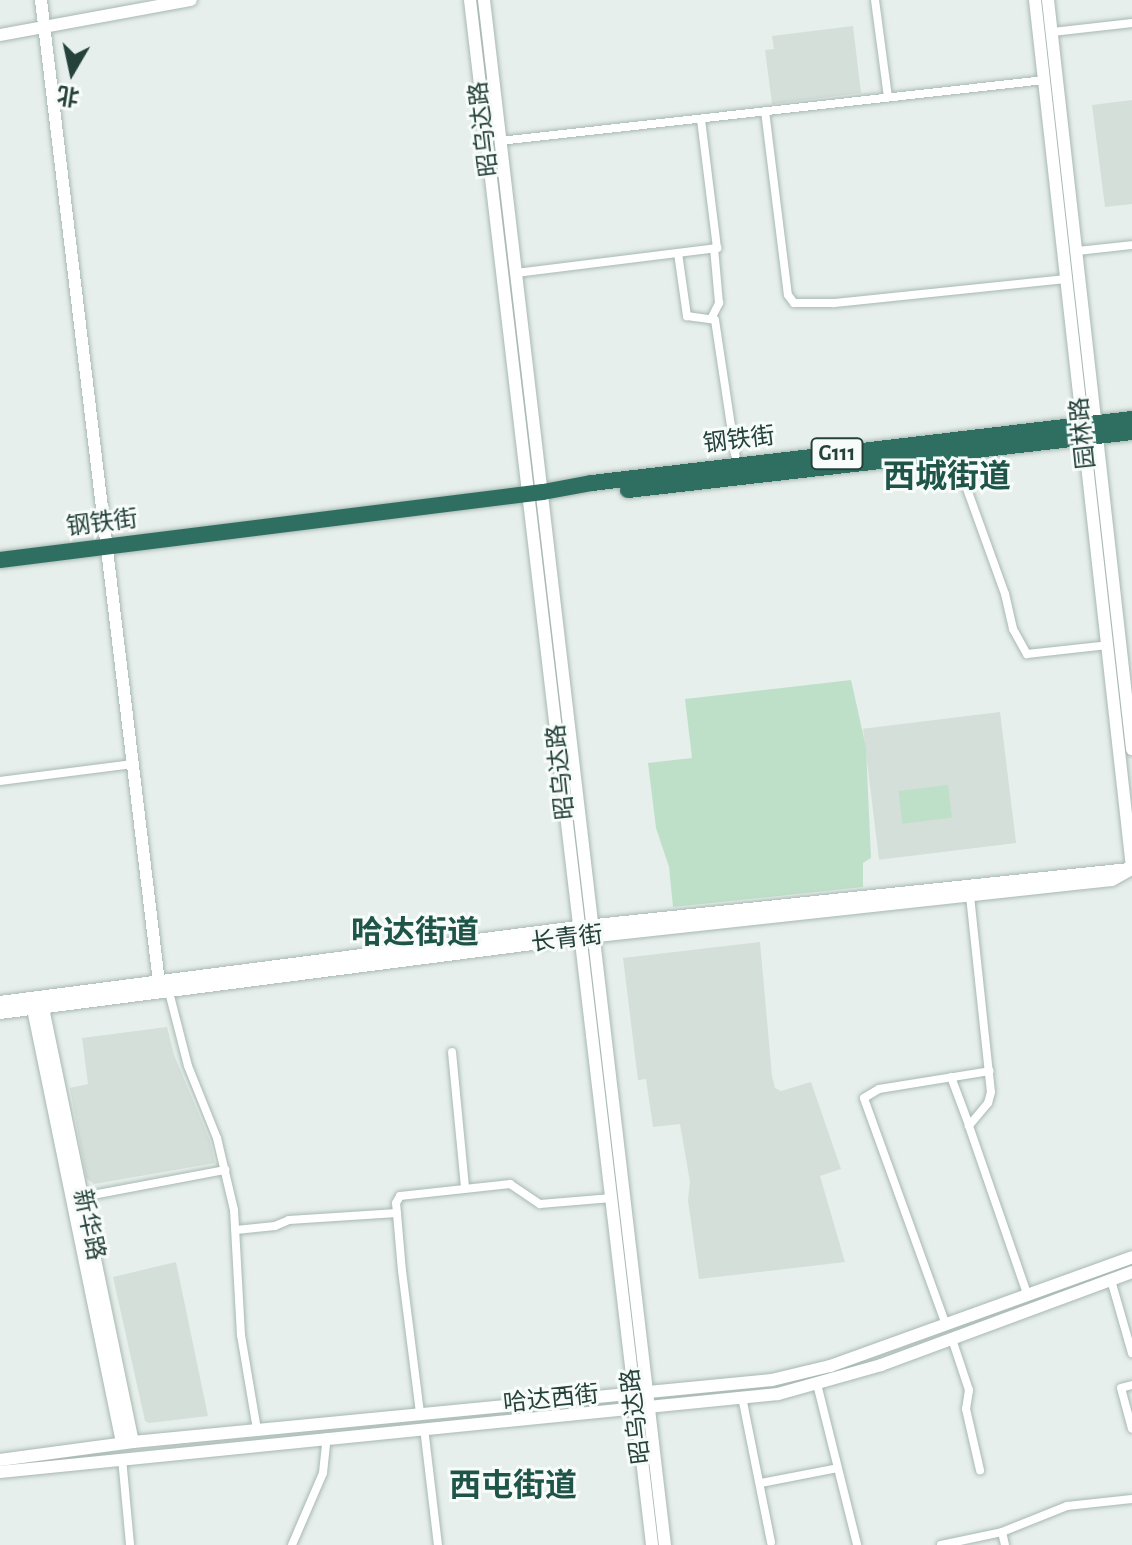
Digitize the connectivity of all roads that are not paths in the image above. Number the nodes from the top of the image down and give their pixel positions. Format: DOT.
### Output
graph roads {
  1 [pos="41,0"];
  2 [pos="191,0"];
  3 [pos="470,0"];
  4 [pos="484,0"];
  5 [pos="875,0"];
  6 [pos="1035,0"];
  7 [pos="1048,0"];
  8 [pos="1132,23"];
  9 [pos="45,26"];
  10 [pos="1052,32"];
  11 [pos="0,35"];
  12 [pos="1045,80"];
  13 [pos="888,97"];
  14 [pos="765,111"];
  15 [pos="701,119"];
  16 [pos="500,141"];
  17 [pos="1132,245"];
  18 [pos="714,248"];
  19 [pos="1077,251"];
  20 [pos="678,253"];
  21 [pos="516,273"];
  22 [pos="1067,279"];
  23 [pos="712,317"];
  24 [pos="1132,419"];
  25 [pos="1091,431"];
  26 [pos="1132,432"];
  27 [pos="954,453"];
  28 [pos="737,466"];
  29 [pos="536,493"];
  30 [pos="107,548"];
  31 [pos="0,560"];
  32 [pos="1108,645"];
  33 [pos="1127,655"];
  34 [pos="1132,749"];
  35 [pos="133,764"];
  36 [pos="0,781"];
  37 [pos="1132,868"];
  38 [pos="970,896"];
  39 [pos="592,931"];
  40 [pos="578,933"];
  41 [pos="163,989"];
  42 [pos="0,1002"];
  43 [pos="38,1009"];
  44 [pos="0,1013"];
  45 [pos="452,1052"];
  46 [pos="990,1071"];
  47 [pos="951,1077"];
  48 [pos="969,1126"];
  49 [pos="225,1170"];
  50 [pos="465,1188"];
  51 [pos="82,1197"];
  52 [pos="612,1198"];
  53 [pos="397,1213"];
  54 [pos="236,1230"];
  55 [pos="1132,1257"];
  56 [pos="1132,1272"];
  57 [pos="1111,1280"];
  58 [pos="1028,1296"];
  59 [pos="946,1325"];
  60 [pos="952,1339"];
  61 [pos="1132,1353"];
  62 [pos="817,1384"];
  63 [pos="1132,1385"];
  64 [pos="641,1391"];
  65 [pos="742,1397"];
  66 [pos="643,1407"];
  67 [pos="420,1413"];
  68 [pos="424,1428"];
  69 [pos="1132,1429"];
  70 [pos="257,1430"];
  71 [pos="327,1437"];
  72 [pos="126,1448"];
  73 [pos="0,1460"];
  74 [pos="838,1468"];
  75 [pos="980,1470"];
  76 [pos="0,1472"];
  77 [pos="761,1483"];
  78 [pos="1132,1499"];
  79 [pos="1002,1532"];
  80 [pos="771,1542"];
  81 [pos="957,1543"];
  82 [pos="130,1545"];
  83 [pos="292,1545"];
  84 [pos="438,1545"];
  85 [pos="652,1545"];
  86 [pos="665,1545"];
  87 [pos="857,1545"];
  88 [pos="941,1545"];
  89 [pos="1005,1545"];
  1 -- 9 [label="main road"];
  2 -- 9 [label="main road"];
  3 -- 29 [label="main road, 昭乌达路"];
  4 -- 16 [label="main road, 昭乌达路"];
  5 -- 13 [label="street"];
  6 -- 12 [label="main road, 园林路"];
  7 -- 10 [label="main road, 园林路"];
  8 -- 10 [label="street"];
  9 -- 11 [label="main road"];
  9 -- 30 [label="main road"];
  10 -- 19 [label="main road, 园林路"];
  12 -- 13 [label="street"];
  12 -- 22 [label="main road, 园林路"];
  13 -- 14 [label="street"];
  14 -- 15 [label="street"];
  14 -- 22 [label="street"];
  15 -- 16 [label="street"];
  15 -- 18 [label="street"];
  16 -- 21 [label="main road, 昭乌达路"];
  17 -- 19 [label="street"];
  18 -- 20 [label="street"];
  18 -- 23 [label="street"];
  19 -- 25 [label="main road, 园林路"];
  20 -- 21 [label="street"];
  20 -- 23 [label="street"];
  21 -- 29 [label="main road, 昭乌达路"];
  22 -- 25 [label="main road, 园林路"];
  23 -- 28 [label="street"];
  24 -- 25 [label="highway, 钢铁街 / G111"];
  25 -- 26 [label="highway, 钢铁街"];
  25 -- 27 [label="highway, 钢铁街"];
  25 -- 28 [label="highway, 钢铁街 / G111"];
  25 -- 32 [label="main road, 园林路"];
  25 -- 33 [label="main road, 园林路"];
  27 -- 29 [label="highway, 钢铁街"];
  27 -- 32 [label="street"];
  28 -- 29 [label="highway, 钢铁街 / G111"];
  29 -- 30 [label="highway, 钢铁街 / G111"];
  29 -- 39 [label="main road, 昭乌达路"];
  29 -- 40 [label="main road, 昭乌达路"];
  30 -- 31 [label="highway, 钢铁街 / G111"];
  30 -- 35 [label="main road"];
  32 -- 37 [label="main road, 园林路"];
  33 -- 34 [label="main road, 园林路"];
  35 -- 36 [label="street"];
  35 -- 41 [label="main road"];
  37 -- 38 [label="main road, 长青街"];
  37 -- 39 [label="main road, 长青街"];
  38 -- 39 [label="main road, 长青街"];
  38 -- 46 [label="street"];
  39 -- 40 [label="main road, 长青街"];
  39 -- 64 [label="main road, 昭乌达路"];
  40 -- 41 [label="main road, 长青街"];
  40 -- 52 [label="main road, 昭乌达路"];
  41 -- 42 [label="main road, 长青街"];
  41 -- 43 [label="main road, 长青街"];
  41 -- 49 [label="street"];
  43 -- 44 [label="main road, 长青街"];
  43 -- 51 [label="main road, 新华路"];
  43 -- 72 [label="main road, 新华路"];
  45 -- 50 [label="street"];
  46 -- 47 [label="street"];
  46 -- 48 [label="street"];
  47 -- 48 [label="street"];
  47 -- 59 [label="street"];
  48 -- 58 [label="street"];
  49 -- 51 [label="street"];
  49 -- 54 [label="street"];
  50 -- 52 [label="street"];
  50 -- 53 [label="street"];
  51 -- 72 [label="main road, 新华路"];
  52 -- 64 [label="main road, 昭乌达路"];
  53 -- 54 [label="street"];
  53 -- 67 [label="street"];
  54 -- 70 [label="street"];
  55 -- 58 [label="main road, 哈达西街"];
  56 -- 57 [label="main road, 哈达西街"];
  57 -- 60 [label="main road, 哈达西街"];
  57 -- 61 [label="street"];
  58 -- 59 [label="main road, 哈达西街"];
  59 -- 64 [label="main road, 哈达西街"];
  60 -- 62 [label="main road, 哈达西街"];
  60 -- 75 [label="street"];
  62 -- 65 [label="main road, 哈达西街"];
  62 -- 74 [label="street"];
  63 -- 69 [label="street"];
  64 -- 66 [label="main road, 昭乌达路"];
  64 -- 67 [label="main road, 哈达西街"];
  65 -- 66 [label="main road, 哈达西街"];
  65 -- 77 [label="street"];
  66 -- 68 [label="main road, 哈达西街"];
  66 -- 85 [label="main road, 昭乌达路"];
  66 -- 86 [label="main road, 昭乌达路"];
  67 -- 70 [label="main road, 哈达西街"];
  68 -- 71 [label="main road, 哈达西街"];
  68 -- 84 [label="street"];
  70 -- 72 [label="main road, 哈达西街"];
  71 -- 72 [label="main road, 哈达西街"];
  71 -- 83 [label="street"];
  72 -- 73 [label="main road, 哈达西街"];
  72 -- 76 [label="main road, 哈达西街"];
  72 -- 82 [label="street, 新华路"];
  74 -- 77 [label="street"];
  74 -- 87 [label="street"];
  77 -- 80 [label="street"];
  78 -- 79 [label="street"];
  79 -- 81 [label="street"];
  79 -- 89 [label="street"];
  81 -- 88 [label="street"];
}
